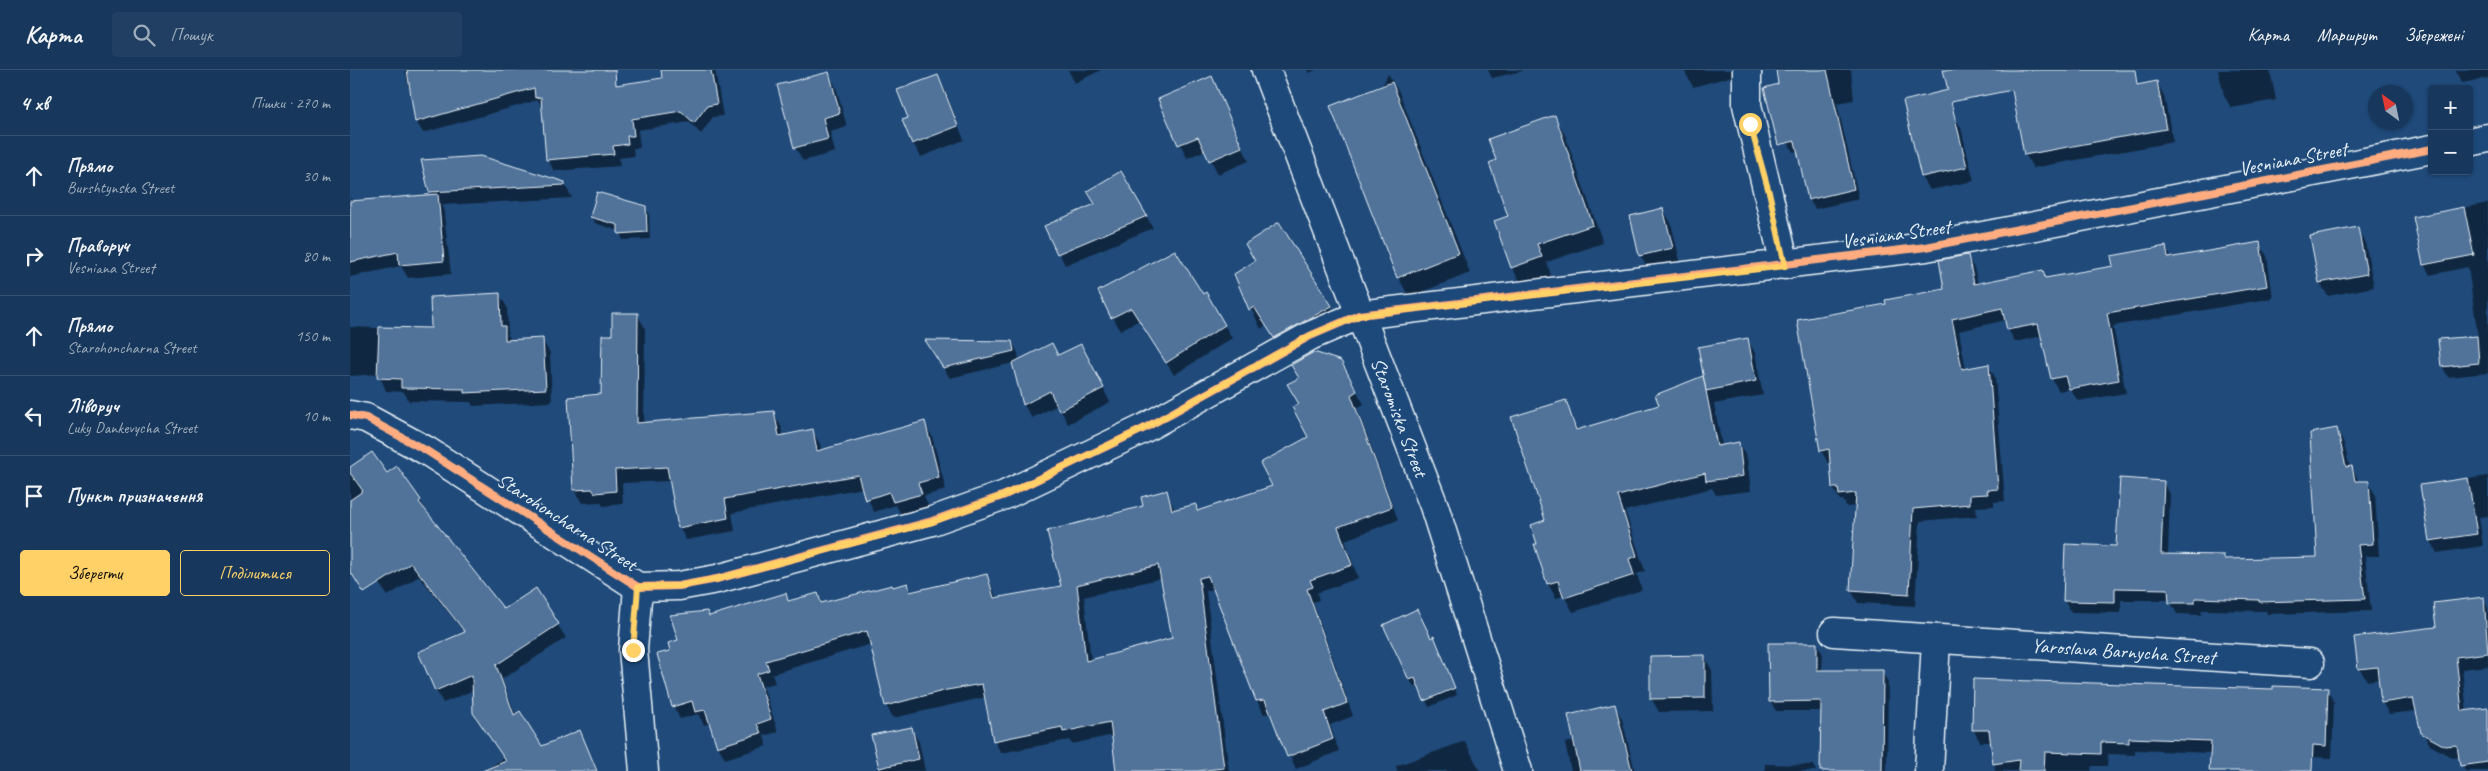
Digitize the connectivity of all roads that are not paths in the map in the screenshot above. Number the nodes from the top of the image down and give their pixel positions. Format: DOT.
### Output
graph roads {
  1 [pos="1266,70"];
  2 [pos="1747,70"];
  3 [pos="2488,138"];
  4 [pos="2473,141"];
  5 [pos="2428,150"];
  6 [pos="1785,266"];
  7 [pos="1360,315"];
  8 [pos="350,415"];
  9 [pos="638,587"];
  10 [pos="1834,632"];
  11 [pos="1936,640"];
  12 [pos="2310,664"];
  13 [pos="644,771"];
  14 [pos="1518,771"];
  15 [pos="1929,771"];
  1 -- 7 [label="street, Staromiska Street"];
  2 -- 6 [label="street"];
  3 -- 4 [label="street"];
  5 -- 6 [label="street, Vesniana Street"];
  6 -- 7 [label="street, Vesniana Street"];
  7 -- 9 [label="street, Starohoncharna Street"];
  7 -- 14 [label="street, Staromiska Street"];
  8 -- 9 [label="street, Starohoncharna Street"];
  9 -- 13 [label="street"];
  10 -- 11 [label="street, Yaroslava Barnycha Street"];
  11 -- 12 [label="street, Yaroslava Barnycha Street"];
  11 -- 15 [label="street"];
}
